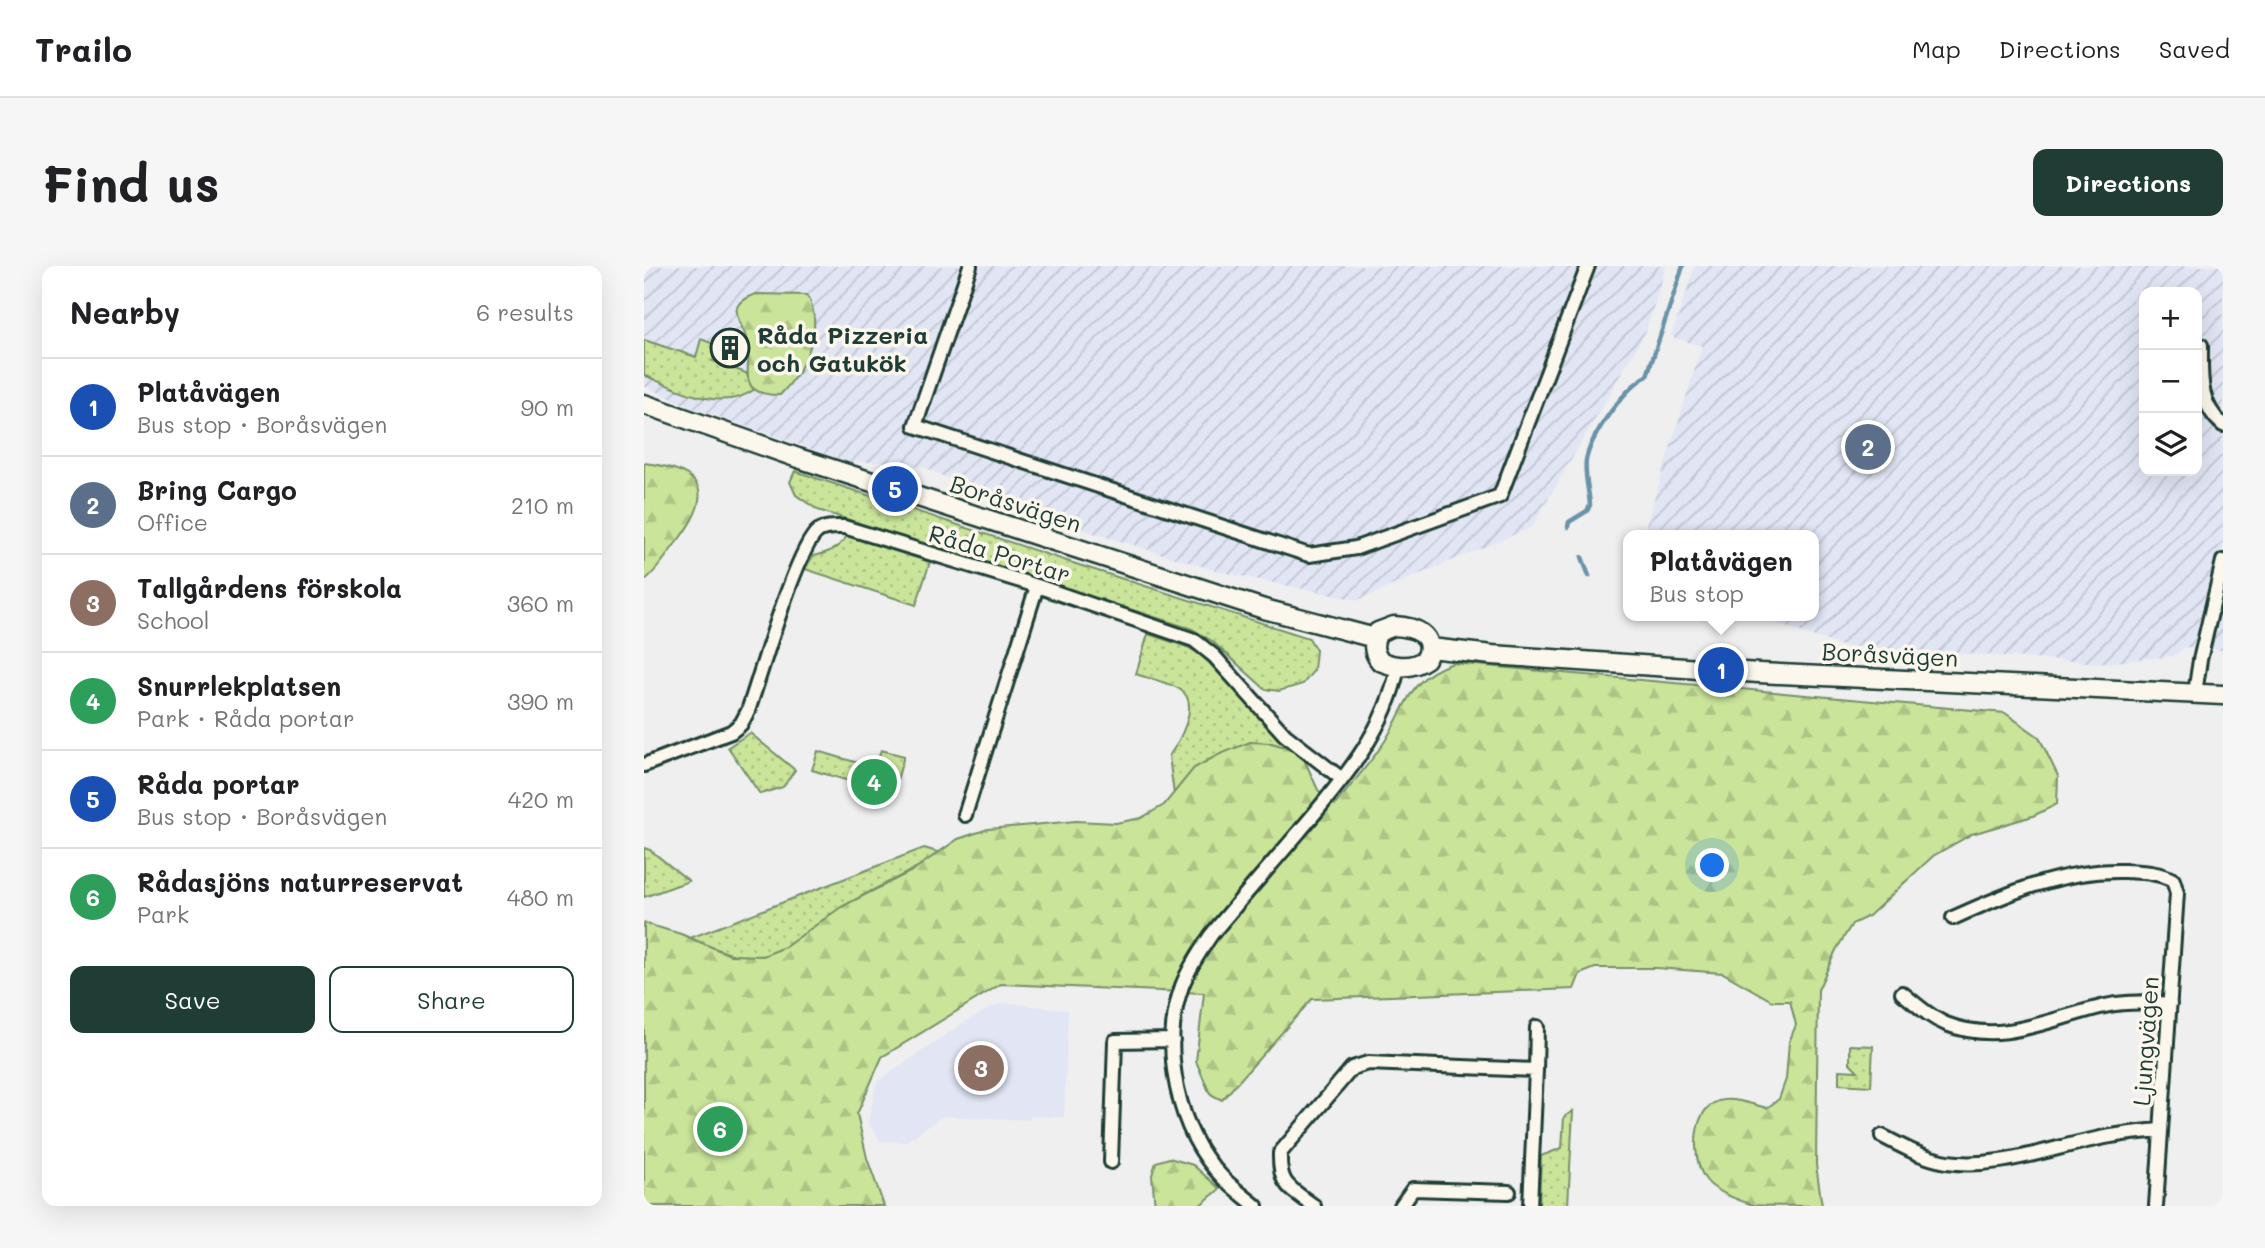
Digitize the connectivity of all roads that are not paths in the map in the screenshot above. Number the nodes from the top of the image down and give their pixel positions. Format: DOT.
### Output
graph roads {
  1 [pos="970,266"];
  2 [pos="1588,266"];
  3 [pos="2200,350"];
  4 [pos="644,404"];
  5 [pos="2223,425"];
  6 [pos="2223,561"];
  7 [pos="1037,586"];
  8 [pos="1375,638"];
  9 [pos="1430,648"];
  10 [pos="1398,667"];
  11 [pos="2195,693"];
  12 [pos="2223,695"];
  13 [pos="644,765"];
  14 [pos="1342,779"];
  15 [pos="965,814"];
  16 [pos="1953,918"];
  17 [pos="1902,993"];
  18 [pos="2170,1004"];
  19 [pos="1537,1027"];
  20 [pos="1173,1040"];
  21 [pos="1536,1070"];
  22 [pos="2160,1130"];
  23 [pos="1882,1136"];
  24 [pos="1111,1162"];
  25 [pos="1509,1192"];
  26 [pos="1256,1206"];
  27 [pos="1314,1206"];
  28 [pos="1401,1206"];
  29 [pos="1531,1206"];
  30 [pos="2156,1206"];
  1 -- 2 [label="street"];
  3 -- 5 [label="street"];
  4 -- 8 [label="street, Boråsvägen"];
  6 -- 11 [label="street"];
  7 -- 13 [label="street, Råda Portar"];
  7 -- 14 [label="street, Råda Portar"];
  7 -- 15 [label="street, Råda Portar"];
  8 -- 9 [label="street"];
  8 -- 10 [label="street"];
  9 -- 10 [label="street"];
  9 -- 11 [label="street, Boråsvägen"];
  10 -- 14 [label="street"];
  11 -- 12 [label="street, Boråsvägen"];
  14 -- 20 [label="street"];
  16 -- 18 [label="street, Ljungvägen"];
  17 -- 18 [label="street"];
  18 -- 22 [label="street, Ljungvägen"];
  19 -- 21 [label="street"];
  20 -- 24 [label="street"];
  20 -- 26 [label="street"];
  21 -- 27 [label="street"];
  21 -- 29 [label="street"];
  22 -- 23 [label="street"];
  22 -- 30 [label="street, Ljungvägen"];
  25 -- 28 [label="street"];
}
